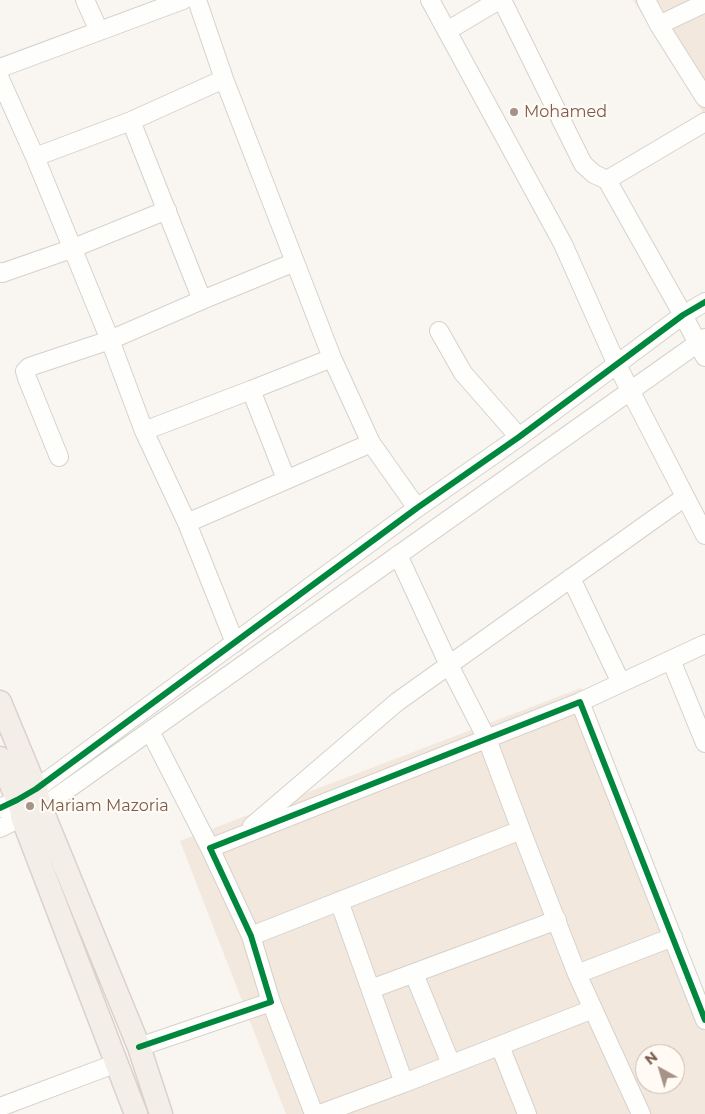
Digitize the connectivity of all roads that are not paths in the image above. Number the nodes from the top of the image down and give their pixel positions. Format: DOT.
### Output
graph roads {
  1 [pos="85,0"];
  2 [pos="183,0"];
  3 [pos="197,0"];
  4 [pos="430,0"];
  5 [pos="501,0"];
  6 [pos="646,0"];
  7 [pos="705,3"];
  8 [pos="659,25"];
  9 [pos="99,31"];
  10 [pos="447,31"];
  11 [pos="0,68"];
  12 [pos="0,79"];
  13 [pos="224,79"];
  14 [pos="705,98"];
  15 [pos="131,121"];
  16 [pos="705,122"];
  17 [pos="35,157"];
  18 [pos="606,180"];
  19 [pos="167,210"];
  20 [pos="71,249"];
  21 [pos="295,262"];
  22 [pos="0,272"];
  23 [pos="202,300"];
  24 [pos="705,302"];
  25 [pos="683,315"];
  26 [pos="439,331"];
  27 [pos="110,340"];
  28 [pos="703,346"];
  29 [pos="332,358"];
  30 [pos="617,365"];
  31 [pos="251,390"];
  32 [pos="630,390"];
  33 [pos="144,431"];
  34 [pos="519,437"];
  35 [pos="371,442"];
  36 [pos="59,457"];
  37 [pos="286,480"];
  38 [pos="684,496"];
  39 [pos="417,508"];
  40 [pos="187,523"];
  41 [pos="705,535"];
  42 [pos="398,555"];
  43 [pos="571,578"];
  44 [pos="235,643"];
  45 [pos="705,644"];
  46 [pos="672,660"];
  47 [pos="449,665"];
  48 [pos="621,683"];
  49 [pos="0,702"];
  50 [pos="580,702"];
  51 [pos="150,730"];
  52 [pos="486,739"];
  53 [pos="705,743"];
  54 [pos="0,758"];
  55 [pos="23,804"];
  56 [pos="0,828"];
  57 [pos="521,830"];
  58 [pos="242,834"];
  59 [pos="210,848"];
  60 [pos="339,900"];
  61 [pos="557,920"];
  62 [pos="251,936"];
  63 [pos="673,937"];
  64 [pos="414,974"];
  65 [pos="577,974"];
  66 [pos="371,989"];
  67 [pos="272,1002"];
  68 [pos="593,1009"];
  69 [pos="705,1020"];
  70 [pos="500,1046"];
  71 [pos="139,1047"];
  72 [pos="117,1063"];
  73 [pos="451,1064"];
  74 [pos="404,1083"];
  75 [pos="0,1107"];
  76 [pos="136,1114"];
  77 [pos="161,1114"];
  78 [pos="314,1114"];
  79 [pos="320,1114"];
  80 [pos="527,1114"];
  81 [pos="641,1114"];
  1 -- 9 [label="street"];
  2 -- 9 [label="street"];
  3 -- 13 [label="street"];
  4 -- 10 [label="street"];
  5 -- 10 [label="street"];
  5 -- 18 [label="street"];
  6 -- 8 [label="street"];
  7 -- 8 [label="street"];
  8 -- 14 [label="street"];
  9 -- 11 [label="street"];
  10 -- 30 [label="street"];
  12 -- 17 [label="street"];
  13 -- 15 [label="street"];
  13 -- 21 [label="street"];
  15 -- 17 [label="street"];
  15 -- 19 [label="street"];
  16 -- 18 [label="street"];
  17 -- 20 [label="street"];
  18 -- 25 [label="street"];
  19 -- 20 [label="street"];
  19 -- 23 [label="street"];
  20 -- 22 [label="street"];
  20 -- 27 [label="street"];
  21 -- 23 [label="street"];
  21 -- 29 [label="street"];
  23 -- 27 [label="street"];
  24 -- 25 [label="street"];
  25 -- 28 [label="street"];
  25 -- 30 [label="street"];
  26 -- 34 [label="street"];
  27 -- 33 [label="street"];
  27 -- 36 [label="street"];
  28 -- 32 [label="street"];
  29 -- 31 [label="street"];
  29 -- 35 [label="street"];
  30 -- 32 [label="street"];
  30 -- 34 [label="street"];
  31 -- 33 [label="street"];
  31 -- 37 [label="street"];
  32 -- 38 [label="street"];
  32 -- 42 [label="street"];
  33 -- 40 [label="street"];
  34 -- 39 [label="street"];
  35 -- 37 [label="street"];
  35 -- 39 [label="street"];
  37 -- 40 [label="street"];
  38 -- 41 [label="street"];
  38 -- 43 [label="street"];
  39 -- 44 [label="street"];
  40 -- 44 [label="street"];
  42 -- 47 [label="street"];
  42 -- 51 [label="street"];
  43 -- 47 [label="street"];
  43 -- 48 [label="street"];
  44 -- 55 [label="street"];
  45 -- 46 [label="street"];
  46 -- 48 [label="street"];
  46 -- 53 [label="street"];
  47 -- 52 [label="street"];
  47 -- 58 [label="street"];
  48 -- 50 [label="street"];
  49 -- 55 [label="main road"];
  50 -- 52 [label="street"];
  50 -- 63 [label="street"];
  51 -- 55 [label="street"];
  51 -- 59 [label="street"];
  52 -- 57 [label="street"];
  52 -- 58 [label="street"];
  54 -- 55 [label="main road"];
  55 -- 56 [label="street"];
  55 -- 71 [label="main road"];
  55 -- 72 [label="main road"];
  57 -- 60 [label="street"];
  57 -- 61 [label="street"];
  58 -- 59 [label="street"];
  59 -- 62 [label="street"];
  60 -- 62 [label="street"];
  60 -- 66 [label="street"];
  61 -- 64 [label="street"];
  61 -- 65 [label="street"];
  62 -- 67 [label="street"];
  63 -- 65 [label="street"];
  63 -- 69 [label="street"];
  64 -- 66 [label="street"];
  64 -- 73 [label="street"];
  65 -- 68 [label="street"];
  66 -- 74 [label="street"];
  67 -- 71 [label="street"];
  67 -- 78 [label="street"];
  68 -- 70 [label="street"];
  68 -- 81 [label="street"];
  70 -- 73 [label="street"];
  70 -- 80 [label="street"];
  71 -- 77 [label="main road"];
  72 -- 75 [label="street"];
  72 -- 76 [label="main road"];
  73 -- 74 [label="street"];
  74 -- 79 [label="street"];
}
